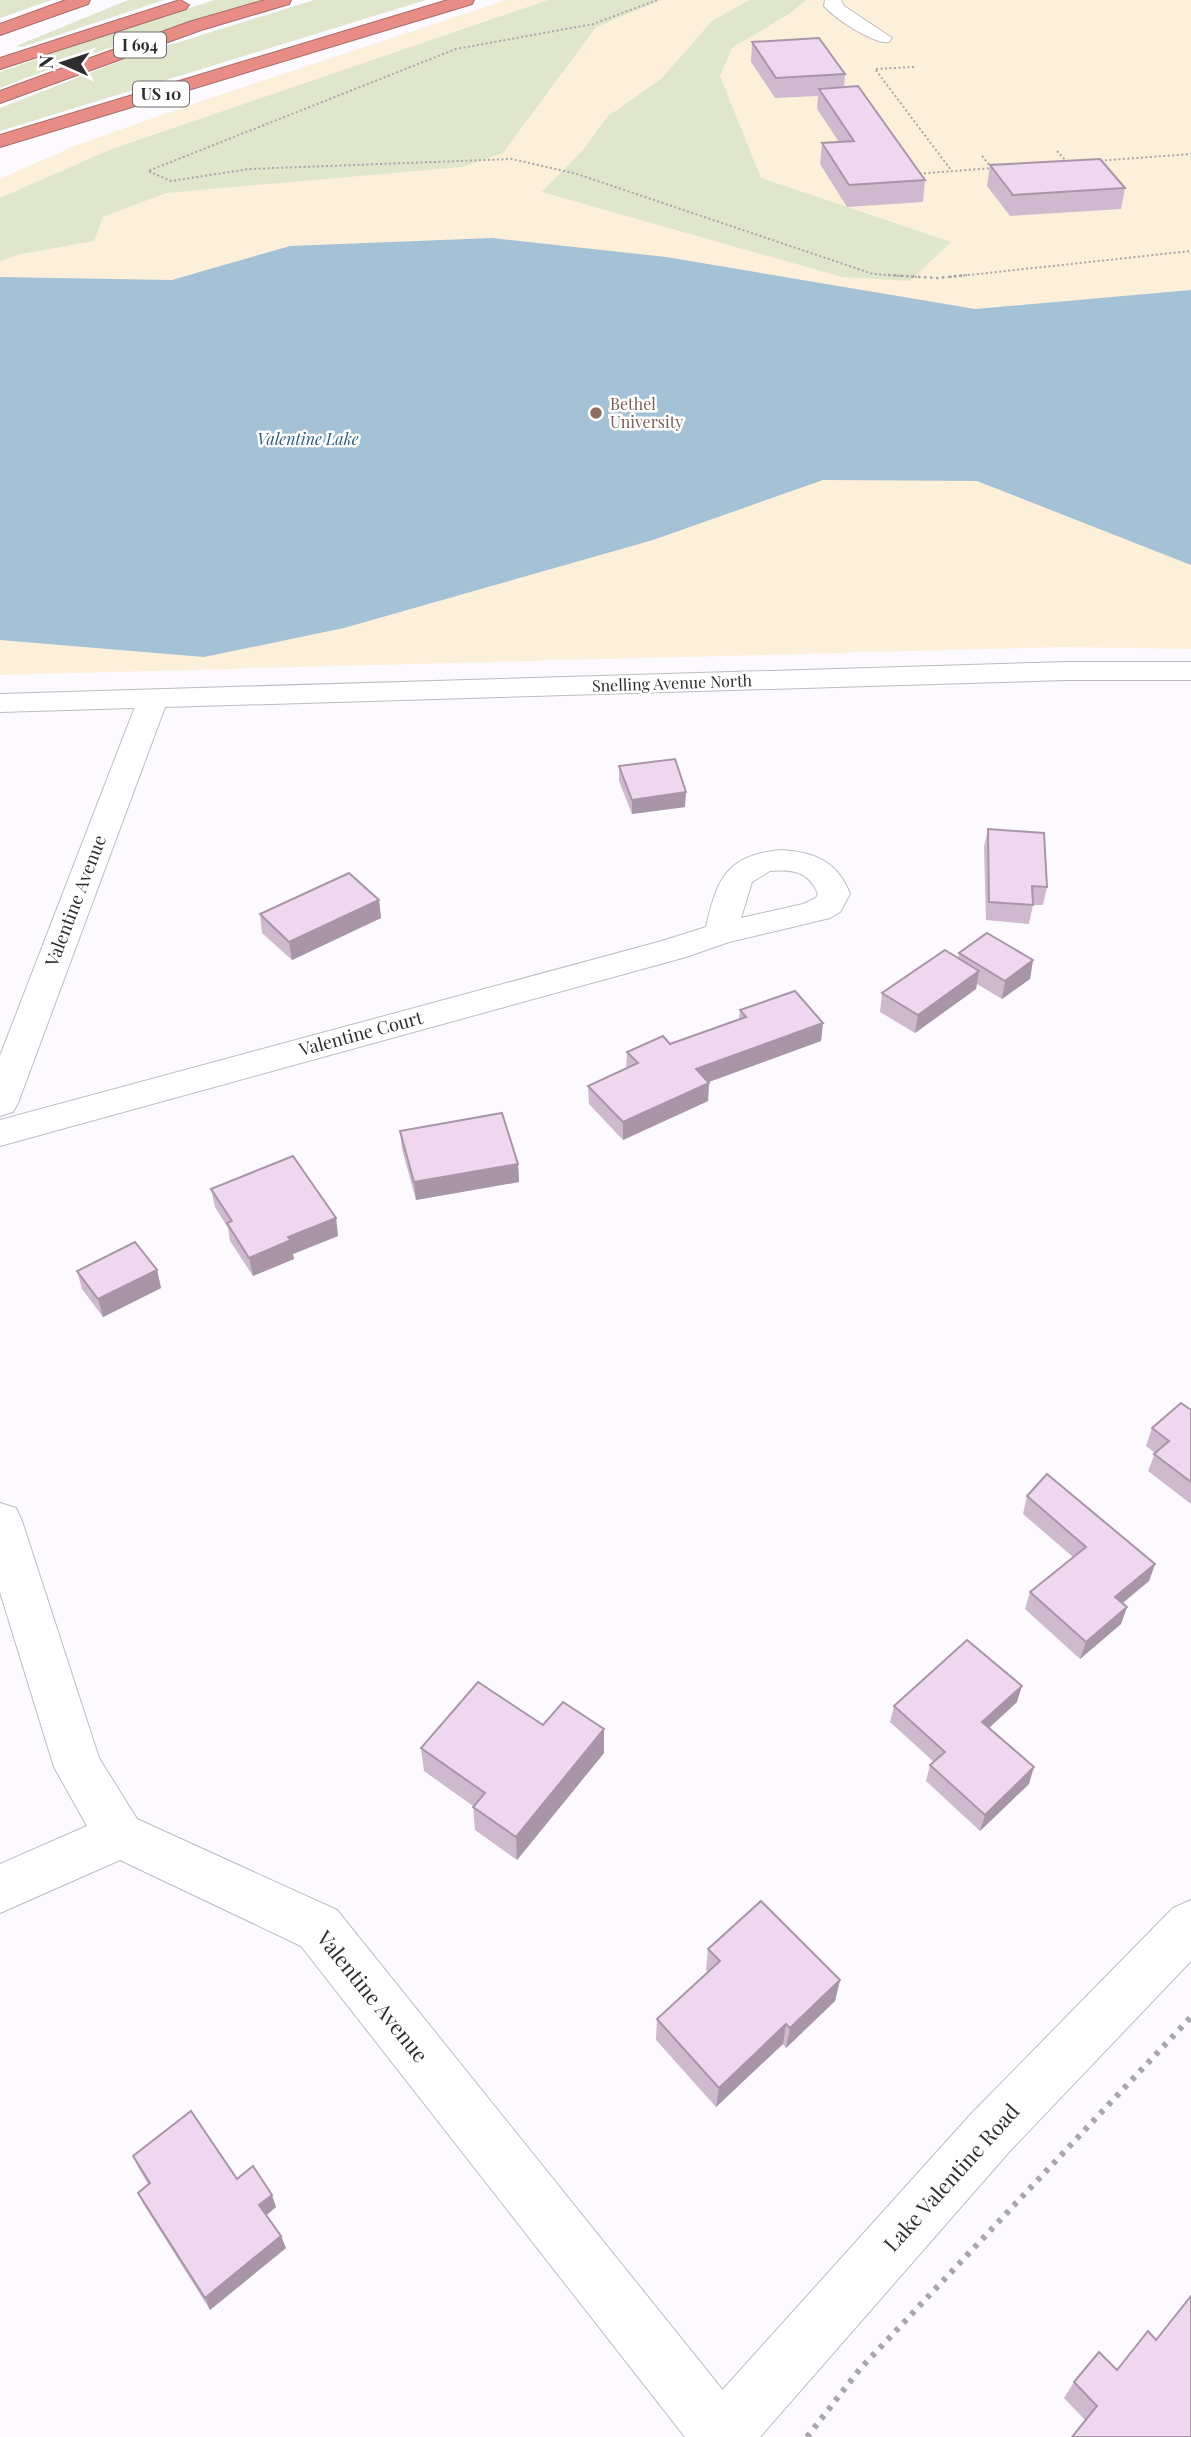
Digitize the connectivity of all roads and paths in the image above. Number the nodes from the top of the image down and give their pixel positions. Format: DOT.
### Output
graph roads {
  1 [pos="82,0"];
  2 [pos="195,0"];
  3 [pos="283,0"];
  4 [pos="466,0"];
  5 [pos="657,0"];
  6 [pos="833,0"];
  7 [pos="103,5"];
  8 [pos="0,30"];
  9 [pos="883,38"];
  10 [pos="321,46"];
  11 [pos="0,49"];
  12 [pos="0,64"];
  13 [pos="915,67"];
  14 [pos="0,97"];
  15 [pos="0,141"];
  16 [pos="38,149"];
  17 [pos="1056,150"];
  18 [pos="1191,153"];
  19 [pos="982,156"];
  20 [pos="1095,161"];
  21 [pos="1055,163"];
  22 [pos="1004,167"];
  23 [pos="991,168"];
  24 [pos="951,171"];
  25 [pos="910,174"];
  26 [pos="1191,251"];
  27 [pos="1191,671"];
  28 [pos="153,699"];
  29 [pos="0,703"];
  30 [pos="721,933"];
  31 [pos="0,1103"];
  32 [pos="0,1133"];
  33 [pos="0,1521"];
  34 [pos="120,1835"];
  35 [pos="0,1889"];
  36 [pos="1191,1925"];
  37 [pos="1191,2017"];
  38 [pos="721,2436"];
  39 [pos="807,2437"];
  1 -- 8 [label="highway"];
  2 -- 12 [label="highway, I 694"];
  3 -- 14 [label="highway, I 694"];
  4 -- 10 [label="highway, US 10"];
  5 -- 26 [label="path"];
  6 -- 9 [label="street"];
  7 -- 11 [label="highway"];
  10 -- 15 [label="highway, US 10"];
  10 -- 16 [label="highway"];
  13 -- 24 [label="path"];
  17 -- 21 [label="path"];
  18 -- 20 [label="path"];
  19 -- 23 [label="path"];
  22 -- 23 [label="path"];
  23 -- 24 [label="path"];
  24 -- 25 [label="path"];
  27 -- 28 [label="street, Snelling Avenue North"];
  28 -- 29 [label="street, Snelling Avenue North"];
  28 -- 31 [label="street, Valentine Avenue"];
  30 -- 32 [label="street, Valentine Court"];
  33 -- 34 [label="street"];
  34 -- 35 [label="street"];
  34 -- 38 [label="street, Valentine Avenue"];
  36 -- 38 [label="street, Lake Valentine Road"];
  37 -- 39 [label="path"];
}
